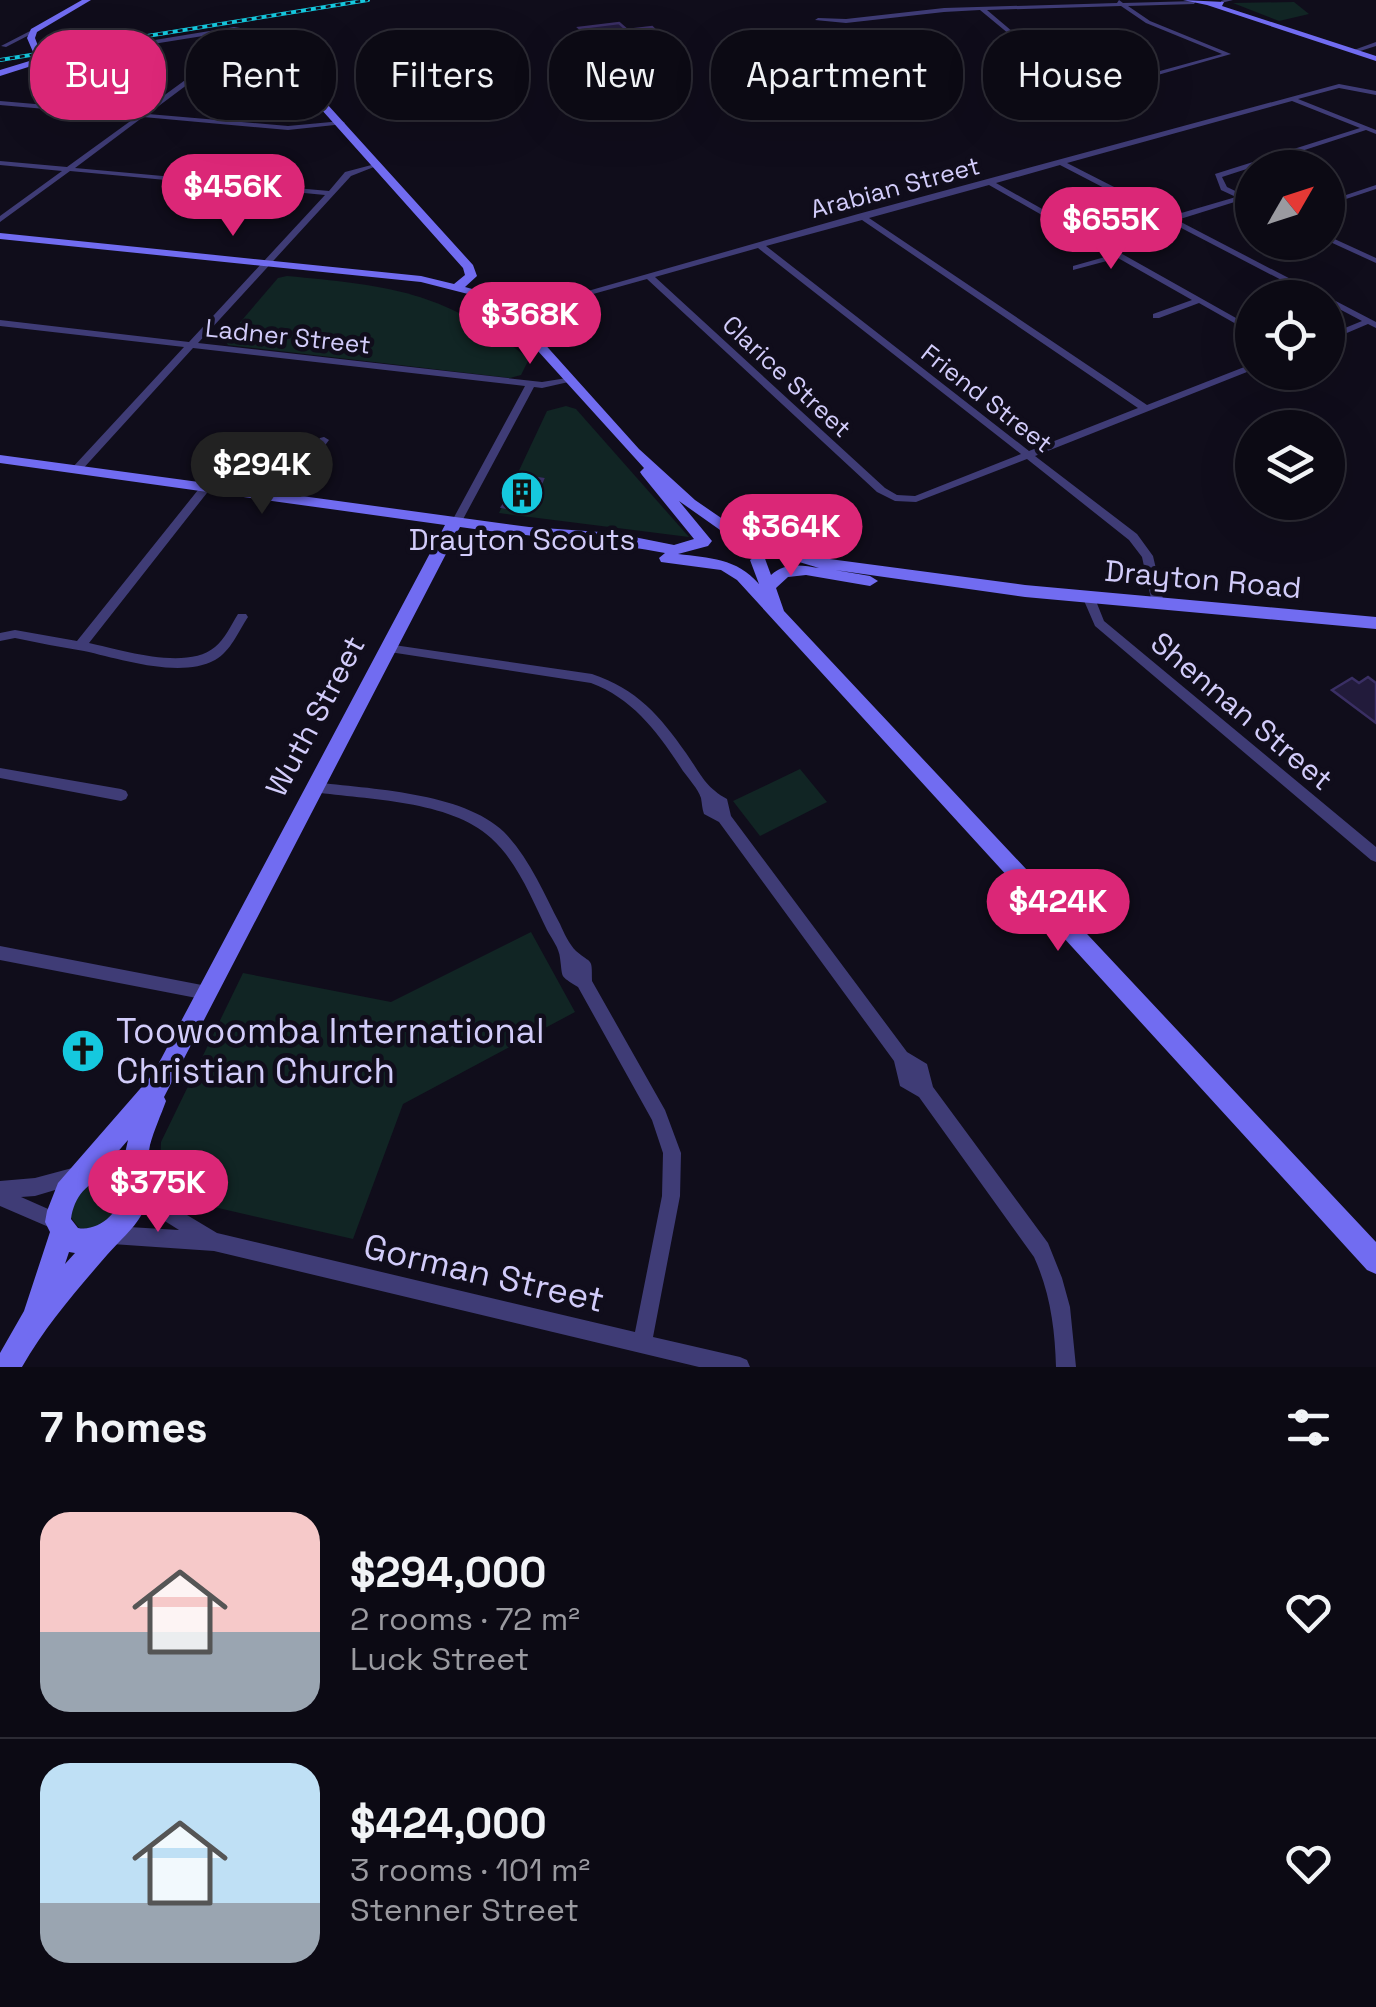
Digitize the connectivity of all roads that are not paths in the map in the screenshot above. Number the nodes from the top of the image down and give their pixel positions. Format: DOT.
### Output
graph roads {
  1 [pos="87,0"];
  2 [pos="1160,0"];
  3 [pos="1191,1"];
  4 [pos="1119,2"];
  5 [pos="1221,2"];
  6 [pos="982,9"];
  7 [pos="818,20"];
  8 [pos="846,21"];
  9 [pos="43,30"];
  10 [pos="852,30"];
  11 [pos="1008,30"];
  12 [pos="30,37"];
  13 [pos="1376,44"];
  14 [pos="2,46"];
  15 [pos="1354,52"];
  16 [pos="1376,59"];
  17 [pos="30,63"];
  18 [pos="0,73"];
  19 [pos="1158,73"];
  20 [pos="1376,94"];
  21 [pos="1292,99"];
  22 [pos="0,104"];
  23 [pos="30,106"];
  24 [pos="1334,115"];
  25 [pos="166,117"];
  26 [pos="336,118"];
  27 [pos="135,120"];
  28 [pos="342,124"];
  29 [pos="288,128"];
  30 [pos="1366,128"];
  31 [pos="1376,132"];
  32 [pos="350,133"];
  33 [pos="1340,136"];
  34 [pos="1296,150"];
  35 [pos="1101,152"];
  36 [pos="1062,162"];
  37 [pos="0,163"];
  38 [pos="377,164"];
  39 [pos="69,169"];
  40 [pos="1235,169"];
  41 [pos="988,182"];
  42 [pos="1103,184"];
  43 [pos="1376,187"];
  44 [pos="331,193"];
  45 [pos="1235,193"];
  46 [pos="1345,197"];
  47 [pos="1235,199"];
  48 [pos="861,216"];
  49 [pos="1172,219"];
  50 [pos="0,220"];
  51 [pos="0,236"];
  52 [pos="759,245"];
  53 [pos="1345,246"];
  54 [pos="1118,254"];
  55 [pos="1376,261"];
  56 [pos="268,263"];
  57 [pos="1076,268"];
  58 [pos="649,276"];
  59 [pos="1289,280"];
  60 [pos="458,287"];
  61 [pos="1200,300"];
  62 [pos="1345,309"];
  63 [pos="511,314"];
  64 [pos="1156,316"];
  65 [pos="1235,320"];
  66 [pos="0,323"];
  67 [pos="1372,323"];
  68 [pos="1345,332"];
  69 [pos="194,345"];
  70 [pos="1235,374"];
  71 [pos="570,379"];
  72 [pos="532,384"];
  73 [pos="1146,409"];
  74 [pos="324,440"];
  75 [pos="634,452"];
  76 [pos="1027,455"];
  77 [pos="0,459"];
  78 [pos="76,470"];
  79 [pos="206,487"];
  80 [pos="281,497"];
  81 [pos="457,521"];
  82 [pos="530,532"];
  83 [pos="735,532"];
  84 [pos="703,542"];
  85 [pos="757,554"];
  86 [pos="724,565"];
  87 [pos="806,570"];
  88 [pos="766,588"];
  89 [pos="1026,591"];
  90 [pos="1088,596"];
  91 [pos="1158,603"];
  92 [pos="777,612"];
  93 [pos="242,616"];
  94 [pos="1376,623"];
  95 [pos="0,638"];
  96 [pos="80,646"];
  97 [pos="387,648"];
  98 [pos="0,773"];
  99 [pos="314,788"];
  100 [pos="121,795"];
  101 [pos="1376,856"];
  102 [pos="0,952"];
  103 [pos="207,993"];
  104 [pos="161,1082"];
  105 [pos="84,1173"];
  106 [pos="135,1181"];
  107 [pos="0,1194"];
  108 [pos="60,1227"];
  109 [pos="108,1235"];
  110 [pos="214,1242"];
  111 [pos="1376,1261"];
  112 [pos="34,1320"];
  113 [pos="642,1344"];
  114 [pos="8,1367"];
  115 [pos="740,1367"];
  116 [pos="1066,1367"];
  1 -- 9 [label="main road"];
  2 -- 3 [label="street"];
  2 -- 4 [label="street"];
  3 -- 5 [label="main road"];
  4 -- 6 [label="street"];
  4 -- 19 [label="street"];
  5 -- 15 [label="main road"];
  6 -- 8 [label="street"];
  6 -- 11 [label="street"];
  7 -- 8 [label="street"];
  8 -- 10 [label="street"];
  12 -- 14 [label="street"];
  13 -- 15 [label="street"];
  15 -- 16 [label="main road"];
  17 -- 18 [label="main road"];
  20 -- 21 [label="street, Arabian Street"];
  21 -- 24 [label="street"];
  21 -- 35 [label="street, Arabian Street"];
  22 -- 23 [label="street"];
  24 -- 30 [label="street"];
  24 -- 33 [label="street"];
  25 -- 29 [label="street"];
  26 -- 28 [label="main road"];
  27 -- 39 [label="street"];
  28 -- 29 [label="street"];
  28 -- 32 [label="main road"];
  29 -- 32 [label="street"];
  30 -- 31 [label="street"];
  30 -- 33 [label="street"];
  32 -- 38 [label="main road"];
  33 -- 34 [label="street"];
  35 -- 36 [label="street, Arabian Street"];
  35 -- 42 [label="street"];
  36 -- 41 [label="street, Arabian Street"];
  36 -- 42 [label="street"];
  37 -- 39 [label="street"];
  38 -- 44 [label="street"];
  38 -- 60 [label="main road"];
  39 -- 44 [label="street"];
  39 -- 50 [label="street"];
  40 -- 45 [label="street"];
  41 -- 48 [label="street, Arabian Street"];
  41 -- 54 [label="street"];
  42 -- 49 [label="street"];
  43 -- 46 [label="street"];
  44 -- 56 [label="street"];
  47 -- 49 [label="street"];
  48 -- 52 [label="street, Arabian Street"];
  48 -- 73 [label="street"];
  49 -- 59 [label="street"];
  51 -- 56 [label="main road"];
  52 -- 58 [label="street, Arabian Street"];
  52 -- 76 [label="street, Friend Street"];
  53 -- 55 [label="street"];
  54 -- 57 [label="street"];
  54 -- 61 [label="street"];
  56 -- 60 [label="main road"];
  56 -- 69 [label="street"];
  58 -- 63 [label="street, Arabian Street"];
  58 -- 76 [label="street, Clarice Street"];
  60 -- 63 [label="main road"];
  61 -- 64 [label="street"];
  61 -- 65 [label="street"];
  62 -- 67 [label="street"];
  63 -- 71 [label="main road"];
  66 -- 69 [label="street, Ladner Street"];
  67 -- 68 [label="street"];
  69 -- 72 [label="street, Ladner Street"];
  69 -- 78 [label="street"];
  70 -- 73 [label="street"];
  71 -- 72 [label="street, Ladner Street"];
  71 -- 75 [label="main road"];
  72 -- 81 [label="street, Wuth Street"];
  73 -- 76 [label="street"];
  74 -- 80 [label="street"];
  75 -- 83 [label="main road"];
  75 -- 84 [label="main road"];
  76 -- 91 [label="street, Friend Street"];
  77 -- 78 [label="main road"];
  78 -- 79 [label="main road"];
  79 -- 80 [label="main road"];
  79 -- 96 [label="street"];
  80 -- 81 [label="main road"];
  81 -- 82 [label="main road"];
  81 -- 97 [label="main road, Wuth Street"];
  82 -- 84 [label="main road"];
  82 -- 86 [label="main road"];
  83 -- 84 [label="main road"];
  83 -- 85 [label="main road"];
  84 -- 86 [label="main road"];
  85 -- 86 [label="main road"];
  85 -- 87 [label="main road, Drayton Road"];
  85 -- 88 [label="main road"];
  85 -- 89 [label="main road, Drayton Road"];
  86 -- 92 [label="main road"];
  87 -- 88 [label="main road"];
  87 -- 89 [label="main road, Drayton Road"];
  88 -- 92 [label="main road"];
  89 -- 90 [label="main road, Drayton Road"];
  90 -- 91 [label="main road, Drayton Road"];
  90 -- 101 [label="street, Shennan Street"];
  91 -- 94 [label="main road, Drayton Road"];
  92 -- 111 [label="main road"];
  93 -- 96 [label="street"];
  95 -- 96 [label="street"];
  97 -- 99 [label="main road, Wuth Street"];
  97 -- 116 [label="street"];
  98 -- 100 [label="street"];
  99 -- 103 [label="main road, Wuth Street"];
  99 -- 113 [label="street"];
  102 -- 103 [label="street"];
  103 -- 104 [label="main road, Wuth Street"];
  104 -- 105 [label="main road, Wuth Street"];
  104 -- 106 [label="main road, Wuth Street"];
  105 -- 106 [label="main road"];
  105 -- 107 [label="street"];
  105 -- 108 [label="main road"];
  106 -- 109 [label="main road"];
  106 -- 110 [label="street, Gorman Street"];
  107 -- 108 [label="street"];
  108 -- 109 [label="main road"];
  108 -- 112 [label="main road"];
  109 -- 110 [label="street, Gorman Street"];
  109 -- 112 [label="main road"];
  110 -- 113 [label="street, Gorman Street"];
  112 -- 114 [label="main road"];
  113 -- 115 [label="street, Gorman Street"];
}
